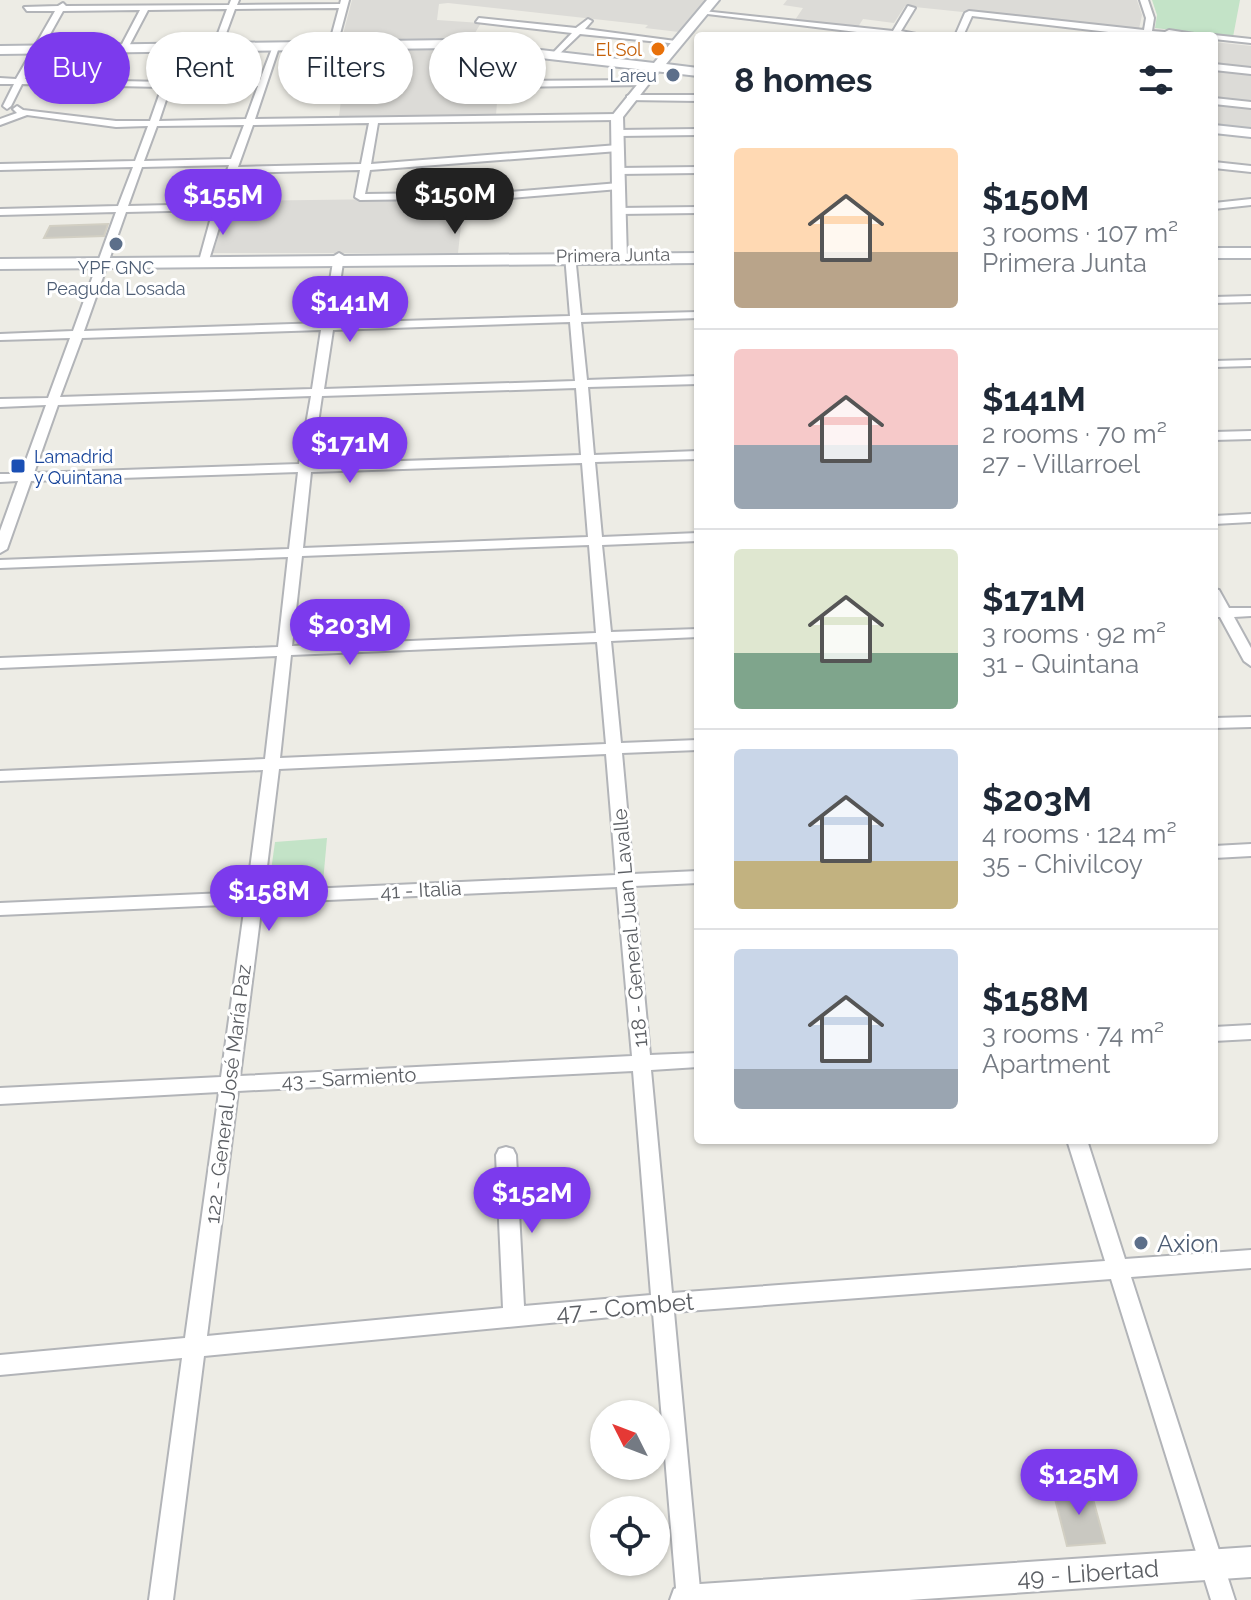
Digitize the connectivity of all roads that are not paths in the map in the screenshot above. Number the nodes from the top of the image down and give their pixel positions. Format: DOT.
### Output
graph roads {
  1 [pos="66,0"];
  2 [pos="713,0"];
  3 [pos="1144,0"];
  4 [pos="344,3"];
  5 [pos="234,4"];
  6 [pos="497,7"];
  7 [pos="911,8"];
  8 [pos="27,9"];
  9 [pos="61,9"];
  10 [pos="145,9"];
  11 [pos="703,13"];
  12 [pos="479,20"];
  13 [pos="489,21"];
  14 [pos="588,21"];
  15 [pos="1057,23"];
  16 [pos="577,31"];
  17 [pos="46,32"];
  18 [pos="224,32"];
  19 [pos="336,32"];
  20 [pos="869,32"];
  21 [pos="897,32"];
  22 [pos="961,32"];
  23 [pos="1054,32"];
  24 [pos="1138,32"];
  25 [pos="1147,32"];
  26 [pos="130,37"];
  27 [pos="1218,38"];
  28 [pos="679,42"];
  29 [pos="1251,42"];
  30 [pos="413,45"];
  31 [pos="262,46"];
  32 [pos="277,46"];
  33 [pos="0,50"];
  34 [pos="24,50"];
  35 [pos="555,55"];
  36 [pos="657,67"];
  37 [pos="1218,67"];
  38 [pos="24,70"];
  39 [pos="1251,71"];
  40 [pos="694,72"];
  41 [pos="0,81"];
  42 [pos="18,81"];
  43 [pos="264,83"];
  44 [pos="643,83"];
  45 [pos="146,84"];
  46 [pos="546,84"];
  47 [pos="630,98"];
  48 [pos="694,98"];
  49 [pos="1218,101"];
  50 [pos="161,104"];
  51 [pos="1251,105"];
  52 [pos="3,106"];
  53 [pos="24,112"];
  54 [pos="617,117"];
  55 [pos="374,119"];
  56 [pos="250,121"];
  57 [pos="0,122"];
  58 [pos="155,122"];
  59 [pos="1218,129"];
  60 [pos="694,132"];
  61 [pos="618,133"];
  62 [pos="1251,133"];
  63 [pos="618,148"];
  64 [pos="140,164"];
  65 [pos="1218,165"];
  66 [pos="234,166"];
  67 [pos="0,167"];
  68 [pos="366,167"];
  69 [pos="1251,169"];
  70 [pos="694,170"];
  71 [pos="619,171"];
  72 [pos="619,186"];
  73 [pos="1251,202"];
  74 [pos="1218,206"];
  75 [pos="219,207"];
  76 [pos="124,209"];
  77 [pos="694,210"];
  78 [pos="619,211"];
  79 [pos="0,212"];
  80 [pos="1218,251"];
  81 [pos="1251,251"];
  82 [pos="694,256"];
  83 [pos="571,257"];
  84 [pos="620,257"];
  85 [pos="339,258"];
  86 [pos="204,259"];
  87 [pos="106,260"];
  88 [pos="0,262"];
  89 [pos="1251,299"];
  90 [pos="1218,300"];
  91 [pos="694,315"];
  92 [pos="576,319"];
  93 [pos="327,327"];
  94 [pos="77,334"];
  95 [pos="0,337"];
  96 [pos="1251,363"];
  97 [pos="1218,364"];
  98 [pos="694,380"];
  99 [pos="582,385"];
  100 [pos="319,391"];
  101 [pos="53,401"];
  102 [pos="0,403"];
  103 [pos="1251,435"];
  104 [pos="1218,436"];
  105 [pos="694,455"];
  106 [pos="588,458"];
  107 [pos="305,468"];
  108 [pos="25,477"];
  109 [pos="0,478"];
  110 [pos="1251,518"];
  111 [pos="1218,520"];
  112 [pos="694,537"];
  113 [pos="596,541"];
  114 [pos="0,549"];
  115 [pos="296,552"];
  116 [pos="0,564"];
  117 [pos="1251,612"];
  118 [pos="1220,613"];
  119 [pos="694,633"];
  120 [pos="604,636"];
  121 [pos="283,651"];
  122 [pos="1251,661"];
  123 [pos="0,663"];
  124 [pos="1251,722"];
  125 [pos="1218,723"];
  126 [pos="694,745"];
  127 [pos="614,748"];
  128 [pos="272,764"];
  129 [pos="0,776"];
  130 [pos="1251,850"];
  131 [pos="1218,852"];
  132 [pos="694,877"];
  133 [pos="625,881"];
  134 [pos="253,898"];
  135 [pos="0,909"];
  136 [pos="1251,1032"];
  137 [pos="1218,1034"];
  138 [pos="694,1060"];
  139 [pos="642,1063"];
  140 [pos="230,1084"];
  141 [pos="0,1096"];
  142 [pos="1078,1144"];
  143 [pos="506,1155"];
  144 [pos="1251,1259"];
  145 [pos="1117,1268"];
  146 [pos="663,1303"];
  147 [pos="514,1317"];
  148 [pos="195,1347"];
  149 [pos="0,1365"];
  150 [pos="1251,1562"];
  151 [pos="1212,1565"];
  152 [pos="161,1600"];
  153 [pos="687,1600"];
  154 [pos="1223,1600"];
  1 -- 9 [label="street"];
  2 -- 11 [label="main road"];
  3 -- 25 [label="street"];
  4 -- 5 [label="street"];
  4 -- 19 [label="street"];
  5 -- 10 [label="street"];
  5 -- 18 [label="street"];
  6 -- 13 [label="street"];
  7 -- 21 [label="street"];
  8 -- 9 [label="street"];
  9 -- 10 [label="street"];
  9 -- 17 [label="street"];
  10 -- 26 [label="street"];
  11 -- 20 [label="street"];
  11 -- 28 [label="main road"];
  12 -- 13 [label="street"];
  13 -- 16 [label="street"];
  14 -- 16 [label="street"];
  15 -- 22 [label="street"];
  15 -- 23 [label="street"];
  15 -- 24 [label="street"];
  16 -- 28 [label="street"];
  16 -- 35 [label="street"];
  27 -- 29 [label="street"];
  28 -- 36 [label="main road"];
  30 -- 35 [label="main road"];
  31 -- 32 [label="main road"];
  32 -- 43 [label="street"];
  33 -- 34 [label="main road"];
  35 -- 36 [label="main road"];
  36 -- 40 [label="main road"];
  36 -- 44 [label="street"];
  37 -- 39 [label="street"];
  38 -- 42 [label="street"];
  41 -- 42 [label="street"];
  42 -- 45 [label="street"];
  42 -- 52 [label="street"];
  43 -- 56 [label="street"];
  44 -- 46 [label="street"];
  44 -- 47 [label="street"];
  47 -- 48 [label="street"];
  47 -- 54 [label="street"];
  49 -- 51 [label="street"];
  50 -- 58 [label="street"];
  52 -- 53 [label="street"];
  53 -- 57 [label="street"];
  53 -- 58 [label="street"];
  54 -- 55 [label="street"];
  54 -- 61 [label="street"];
  55 -- 56 [label="street"];
  55 -- 68 [label="street"];
  56 -- 58 [label="street"];
  56 -- 66 [label="street"];
  58 -- 64 [label="street"];
  59 -- 62 [label="main road"];
  60 -- 61 [label="street"];
  61 -- 63 [label="street"];
  63 -- 68 [label="street"];
  63 -- 71 [label="street"];
  64 -- 66 [label="street"];
  64 -- 67 [label="street"];
  64 -- 76 [label="street"];
  65 -- 69 [label="street"];
  66 -- 68 [label="street"];
  66 -- 75 [label="street"];
  68 -- 72 [label="street"];
  70 -- 71 [label="street"];
  71 -- 72 [label="street"];
  72 -- 78 [label="street"];
  73 -- 74 [label="street"];
  75 -- 76 [label="street"];
  75 -- 86 [label="street"];
  76 -- 79 [label="street"];
  76 -- 87 [label="street"];
  77 -- 78 [label="street"];
  78 -- 84 [label="street"];
  80 -- 81 [label="main road"];
  82 -- 84 [label="main road"];
  83 -- 84 [label="main road"];
  83 -- 85 [label="main road"];
  83 -- 92 [label="street, 118 - General Juan Lavalle"];
  85 -- 86 [label="main road"];
  85 -- 93 [label="street, 122 - General José María Paz"];
  86 -- 87 [label="main road"];
  87 -- 88 [label="main road"];
  87 -- 94 [label="street"];
  89 -- 90 [label="street"];
  91 -- 92 [label="street"];
  92 -- 93 [label="street"];
  92 -- 99 [label="street, 118 - General Juan Lavalle"];
  93 -- 94 [label="street"];
  93 -- 100 [label="street, 122 - General José María Paz"];
  94 -- 95 [label="street"];
  94 -- 101 [label="street"];
  96 -- 97 [label="street"];
  98 -- 99 [label="street"];
  99 -- 100 [label="street"];
  99 -- 106 [label="street, 118 - General Juan Lavalle"];
  100 -- 101 [label="street"];
  100 -- 107 [label="street, 122 - General José María Paz"];
  101 -- 102 [label="street"];
  101 -- 108 [label="street"];
  103 -- 104 [label="street"];
  105 -- 106 [label="street"];
  106 -- 107 [label="street"];
  106 -- 113 [label="street, 118 - General Juan Lavalle"];
  107 -- 108 [label="street"];
  107 -- 115 [label="street, 122 - General José María Paz"];
  108 -- 109 [label="street"];
  108 -- 114 [label="street"];
  110 -- 111 [label="street"];
  112 -- 113 [label="street"];
  113 -- 115 [label="street"];
  113 -- 120 [label="street, 118 - General Juan Lavalle"];
  115 -- 116 [label="street"];
  115 -- 121 [label="street, 122 - General José María Paz"];
  117 -- 118 [label="street"];
  118 -- 122 [label="street"];
  119 -- 120 [label="street"];
  120 -- 121 [label="street"];
  120 -- 127 [label="street, 118 - General Juan Lavalle"];
  121 -- 123 [label="street"];
  121 -- 128 [label="street, 122 - General José María Paz"];
  124 -- 125 [label="street"];
  126 -- 127 [label="street"];
  127 -- 128 [label="street"];
  127 -- 133 [label="street, 118 - General Juan Lavalle"];
  128 -- 129 [label="street"];
  128 -- 134 [label="street, 122 - General José María Paz"];
  130 -- 131 [label="street"];
  132 -- 133 [label="street, 41 - Italia"];
  133 -- 134 [label="street, 41 - Italia"];
  133 -- 139 [label="street, 118 - General Juan Lavalle"];
  134 -- 135 [label="street, 41 - Italia"];
  134 -- 140 [label="street, 122 - General José María Paz"];
  136 -- 137 [label="street"];
  138 -- 139 [label="street, 43 - Sarmiento"];
  139 -- 140 [label="street, 43 - Sarmiento"];
  139 -- 146 [label="street, 118 - General Juan Lavalle"];
  140 -- 141 [label="street, 43 - Sarmiento"];
  140 -- 148 [label="street, 122 - General José María Paz"];
  142 -- 145 [label="street"];
  143 -- 147 [label="street"];
  144 -- 145 [label="street, 47 - Combet"];
  145 -- 146 [label="street, 47 - Combet"];
  145 -- 151 [label="street"];
  146 -- 147 [label="street, 47 - Combet"];
  146 -- 153 [label="street, 118 - General Juan Lavalle"];
  147 -- 148 [label="street, 47 - Combet"];
  148 -- 149 [label="street, 47 - Combet"];
  148 -- 152 [label="street, 122 - General José María Paz"];
  150 -- 151 [label="street, 49 - Libertad"];
  151 -- 153 [label="street, 49 - Libertad"];
  151 -- 154 [label="street"];
}
